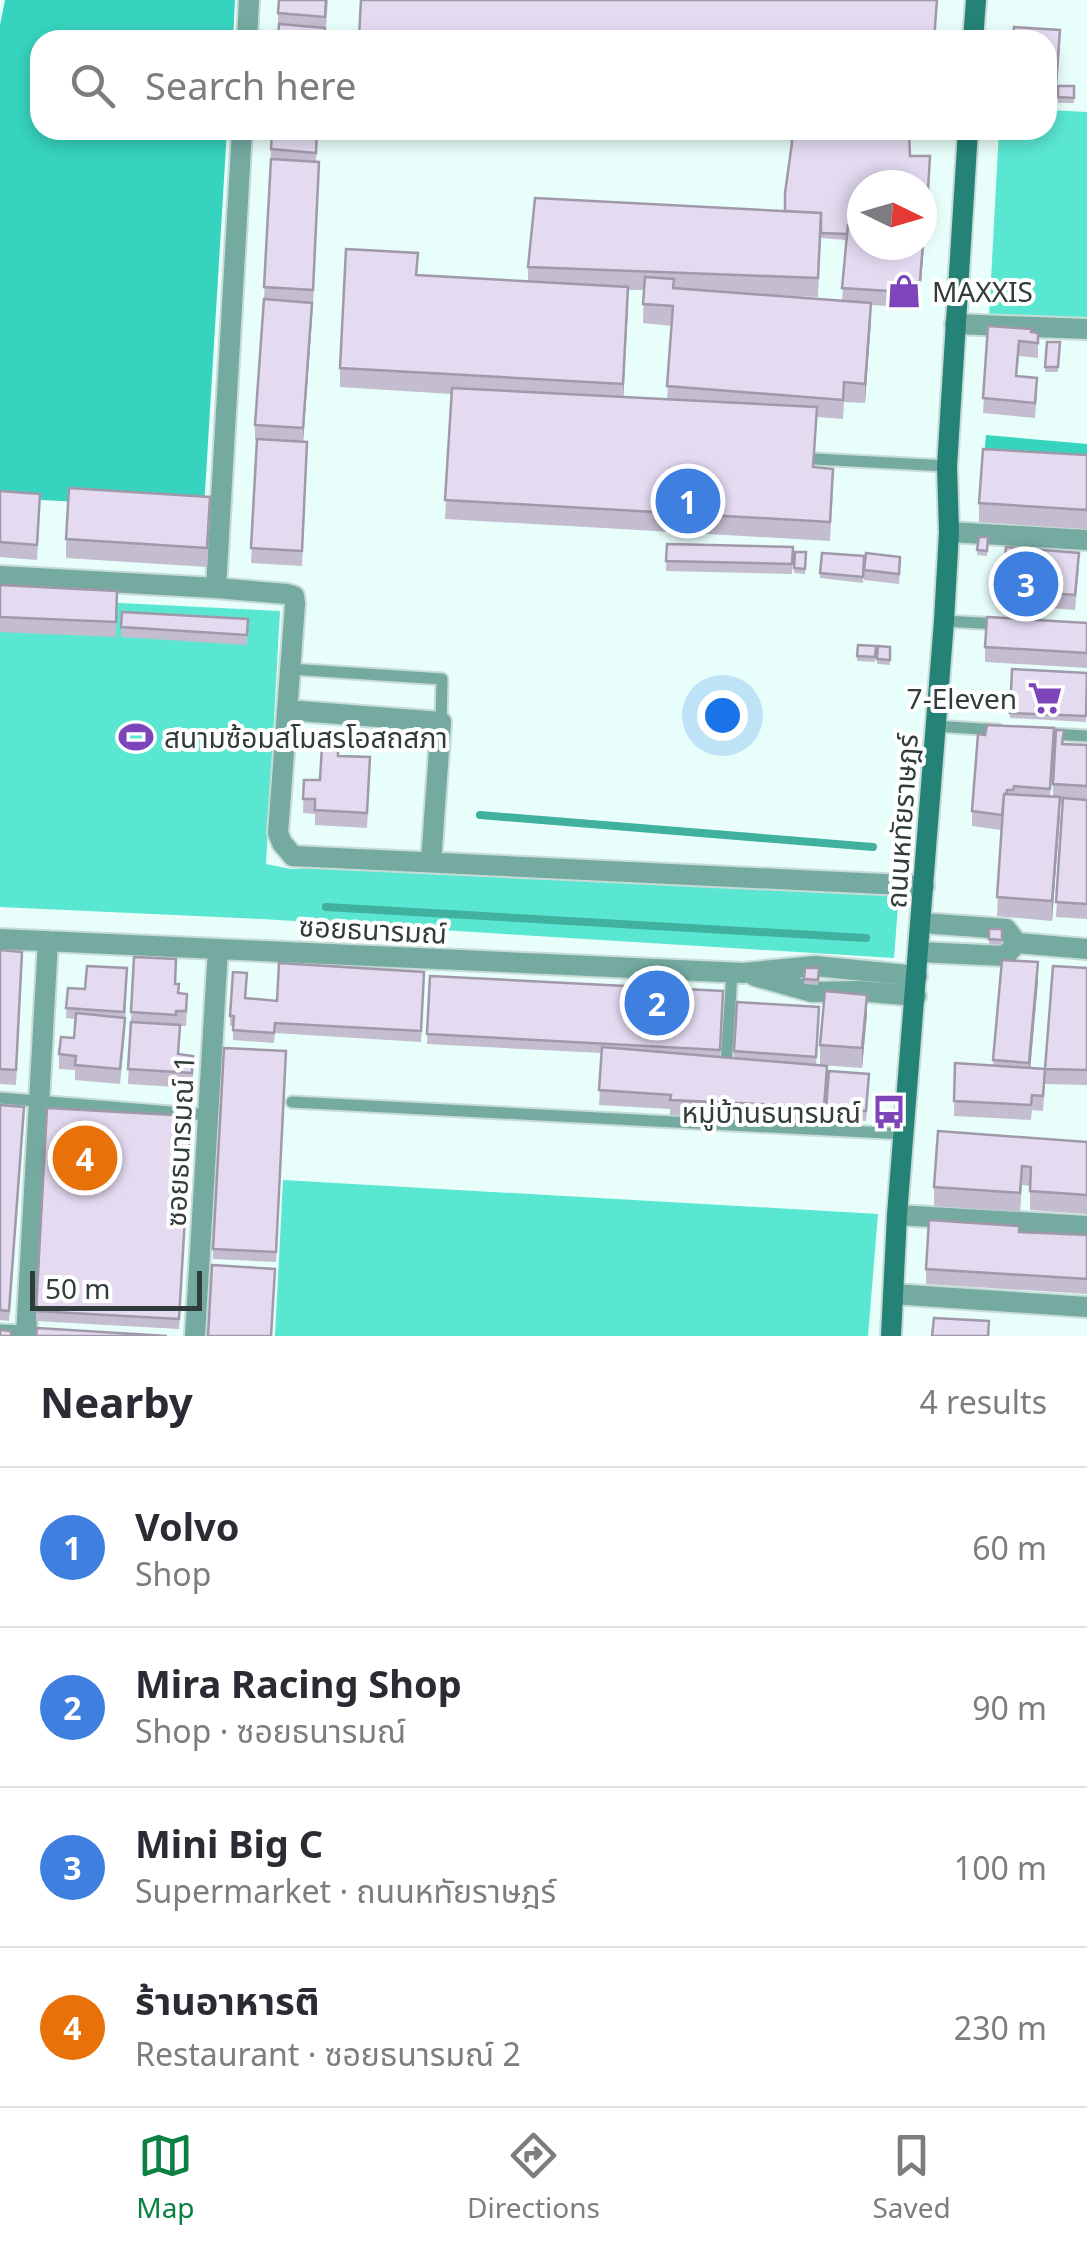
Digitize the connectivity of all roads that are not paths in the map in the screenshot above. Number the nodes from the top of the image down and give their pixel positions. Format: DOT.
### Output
graph roads {
  1 [pos="249,0"];
  2 [pos="976,0"];
  3 [pos="248,30"];
  4 [pos="974,30"];
  5 [pos="241,140"];
  6 [pos="967,140"];
  7 [pos="955,324"];
  8 [pos="1087,328"];
  9 [pos="815,459"];
  10 [pos="947,466"];
  11 [pos="949,532"];
  12 [pos="1087,540"];
  13 [pos="0,576"];
  14 [pos="216,588"];
  15 [pos="944,621"];
  16 [pos="1016,625"];
  17 [pos="290,669"];
  18 [pos="287,710"];
  19 [pos="440,722"];
  20 [pos="934,726"];
  21 [pos="1020,732"];
  22 [pos="1040,733"];
  23 [pos="1087,736"];
  24 [pos="431,862"];
  25 [pos="924,886"];
  26 [pos="922,923"];
  27 [pos="0,939"];
  28 [pos="48,941"];
  29 [pos="1017,942"];
  30 [pos="218,949"];
  31 [pos="1087,949"];
  32 [pos="919,952"];
  33 [pos="738,973"];
  34 [pos="916,986"];
  35 [pos="726,1065"];
  36 [pos="0,1098"];
  37 [pos="39,1100"];
  38 [pos="292,1102"];
  39 [pos="208,1115"];
  40 [pos="904,1134"];
  41 [pos="898,1215"];
  42 [pos="1087,1226"];
  43 [pos="893,1294"];
  44 [pos="1087,1308"];
  45 [pos="0,1330"];
  46 [pos="32,1333"];
  47 [pos="196,1336"];
  48 [pos="891,1336"];
  1 -- 3 [label="street"];
  2 -- 4 [label="main road"];
  5 -- 14 [label="street"];
  6 -- 7 [label="main road, ถนนหทัยราษฎร์"];
  7 -- 8 [label="street"];
  7 -- 10 [label="main road, ถนนหทัยราษฎร์"];
  9 -- 10 [label="lane"];
  10 -- 11 [label="main road, ถนนหทัยราษฎร์"];
  11 -- 12 [label="street"];
  11 -- 15 [label="main road, ถนนหทัยราษฎร์"];
  13 -- 14 [label="street"];
  14 -- 17 [label="street"];
  15 -- 16 [label="lane"];
  15 -- 20 [label="main road, ถนนหทัยราษฎร์"];
  17 -- 18 [label="street"];
  17 -- 19 [label="lane"];
  18 -- 19 [label="street"];
  18 -- 24 [label="street"];
  19 -- 24 [label="street"];
  20 -- 21 [label="lane"];
  20 -- 25 [label="main road, ถนนหทัยราษฎร์"];
  22 -- 23 [label="lane"];
  24 -- 25 [label="street"];
  25 -- 26 [label="main road, ถนนหทัยราษฎร์"];
  26 -- 29 [label="street"];
  26 -- 32 [label="main road, ถนนหทัยราษฎร์"];
  27 -- 28 [label="street, ซอยธนารมณ์"];
  28 -- 30 [label="street, ซอยธนารมณ์"];
  28 -- 37 [label="street"];
  29 -- 31 [label="street"];
  29 -- 32 [label="street"];
  30 -- 33 [label="street, ซอยธนารมณ์"];
  30 -- 39 [label="street, ซอยธนารมณ์ 1"];
  32 -- 34 [label="main road, ถนนหทัยราษฎร์"];
  33 -- 34 [label="street, ซอยธนารมณ์"];
  33 -- 35 [label="lane"];
  34 -- 40 [label="main road, ถนนหทัยราษฎร์"];
  36 -- 37 [label="lane"];
  37 -- 39 [label="lane"];
  37 -- 46 [label="street"];
  38 -- 40 [label="lane"];
  39 -- 47 [label="street, ซอยธนารมณ์ 1"];
  40 -- 41 [label="main road, ถนนหทัยราษฎร์"];
  41 -- 42 [label="street"];
  41 -- 43 [label="main road, ถนนหทัยราษฎร์"];
  43 -- 44 [label="street"];
  43 -- 48 [label="main road, ถนนหทัยราษฎร์"];
  45 -- 46 [label="lane"];
}
